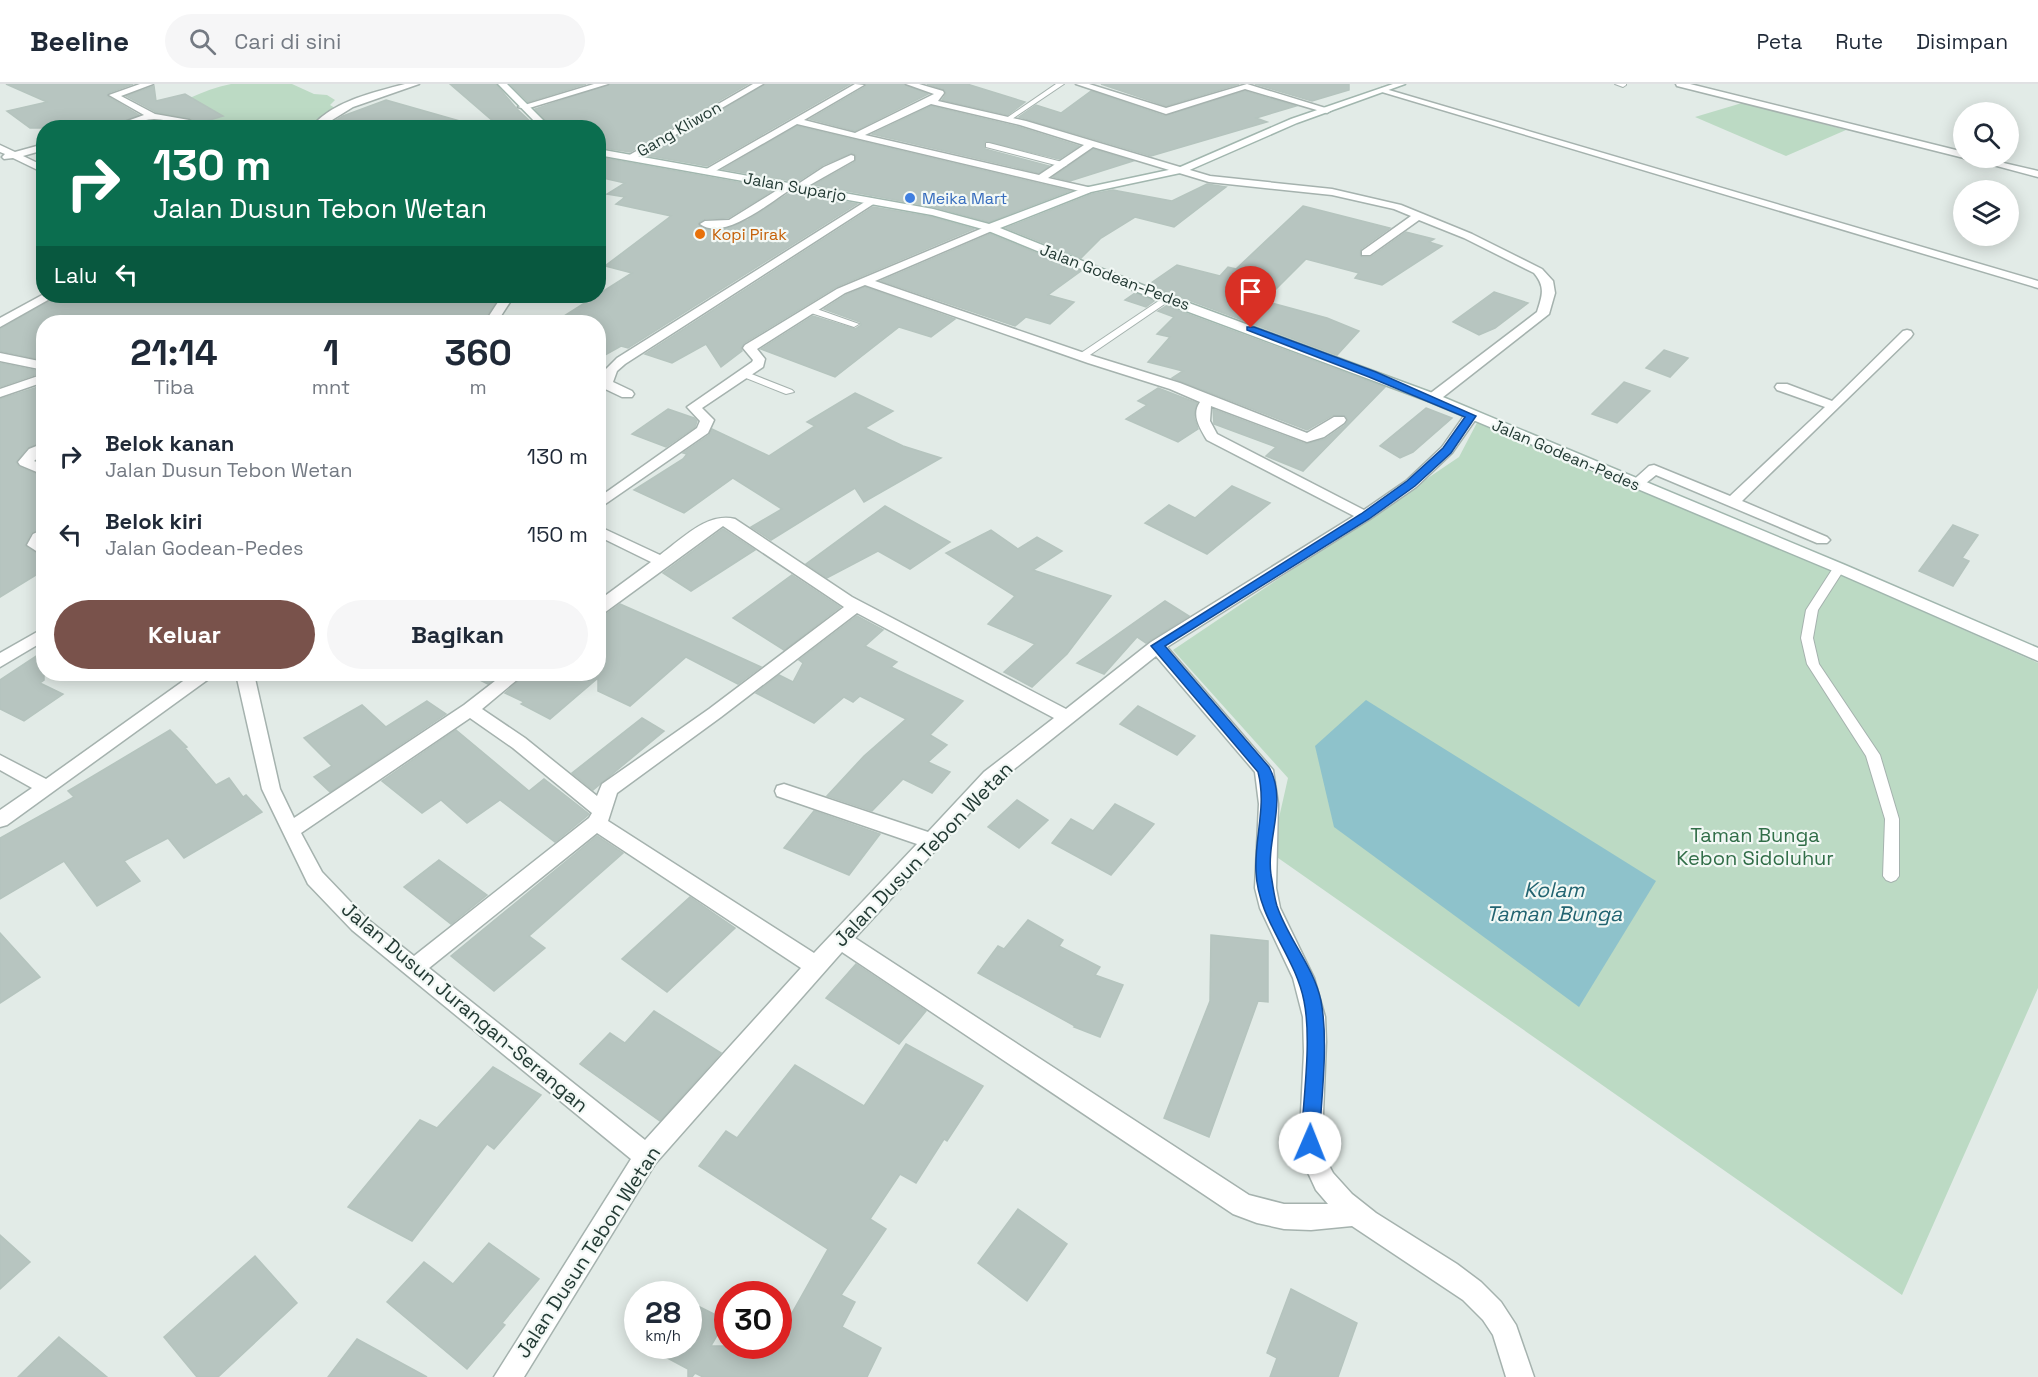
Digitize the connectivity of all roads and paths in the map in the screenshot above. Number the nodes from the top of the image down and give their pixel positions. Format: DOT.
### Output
graph roads {
  1 [pos="149,84"];
  2 [pos="415,84"];
  3 [pos="503,84"];
  4 [pos="599,84"];
  5 [pos="759,84"];
  6 [pos="858,84"];
  7 [pos="910,84"];
  8 [pos="1061,84"];
  9 [pos="1080,84"];
  10 [pos="1401,84"];
  11 [pos="1680,84"];
  12 [pos="1385,90"];
  13 [pos="929,101"];
  14 [pos="523,106"];
  15 [pos="1328,110"];
  16 [pos="152,116"];
  17 [pos="139,120"];
  18 [pos="175,120"];
  19 [pos="323,120"];
  20 [pos="538,120"];
  21 [pos="1007,120"];
  22 [pos="795,121"];
  23 [pos="856,136"];
  24 [pos="1093,143"];
  25 [pos="989,145"];
  26 [pos="0,148"];
  27 [pos="36,149"];
  28 [pos="1953,152"];
  29 [pos="606,153"];
  30 [pos="13,155"];
  31 [pos="632,157"];
  32 [pos="851,158"];
  33 [pos="0,159"];
  34 [pos="1063,165"];
  35 [pos="36,166"];
  36 [pos="2013,168"];
  37 [pos="1181,170"];
  38 [pos="708,171"];
  39 [pos="2038,174"];
  40 [pos="1041,179"];
  41 [pos="792,187"];
  42 [pos="1088,190"];
  43 [pos="871,201"];
  44 [pos="1418,216"];
  45 [pos="705,224"];
  46 [pos="990,228"];
  47 [pos="1366,252"];
  48 [pos="866,281"];
  49 [pos="2038,285"];
  50 [pos="1166,299"];
  51 [pos="36,303"];
  52 [pos="811,310"];
  53 [pos="0,323"];
  54 [pos="854,324"];
  55 [pos="1908,334"];
  56 [pos="0,357"];
  57 [pos="1081,357"];
  58 [pos="36,364"];
  59 [pos="744,374"];
  60 [pos="36,381"];
  61 [pos="1782,387"];
  62 [pos="789,392"];
  63 [pos="0,393"];
  64 [pos="627,393"];
  65 [pos="1432,398"];
  66 [pos="1209,401"];
  67 [pos="1834,406"];
  68 [pos="1471,416"];
  69 [pos="1339,420"];
  70 [pos="36,452"];
  71 [pos="36,467"];
  72 [pos="1636,484"];
  73 [pos="606,499"];
  74 [pos="1732,502"];
  75 [pos="1365,516"];
  76 [pos="606,534"];
  77 [pos="1822,540"];
  78 [pos="660,561"];
  79 [pos="1839,568"];
  80 [pos="606,603"];
  81 [pos="856,606"];
  82 [pos="36,638"];
  83 [pos="1157,646"];
  84 [pos="2038,655"];
  85 [pos="0,662"];
  86 [pos="194,681"];
  87 [pos="247,681"];
  88 [pos="506,681"];
  89 [pos="470,709"];
  90 [pos="1067,717"];
  91 [pos="0,762"];
  92 [pos="47,788"];
  93 [pos="784,792"];
  94 [pos="599,817"];
  95 [pos="0,820"];
  96 [pos="290,831"];
  97 [pos="931,841"];
  98 [pos="1891,876"];
  99 [pos="840,939"];
  100 [pos="816,966"];
  101 [pos="414,968"];
  102 [pos="646,1156"];
  103 [pos="1354,1213"];
  104 [pos="508,1377"];
  105 [pos="1520,1377"];
  1 -- 16 [label="street"];
  2 -- 19 [label="street"];
  3 -- 14 [label="street"];
  4 -- 14 [label="street"];
  5 -- 31 [label="street, Gang Kliwon"];
  6 -- 22 [label="street"];
  7 -- 13 [label="street"];
  8 -- 21 [label="lane"];
  9 -- 15 [label="street"];
  10 -- 12 [label="street"];
  11 -- 28 [label="street"];
  12 -- 15 [label="street"];
  12 -- 49 [label="street"];
  13 -- 21 [label="street"];
  13 -- 23 [label="street"];
  14 -- 20 [label="street"];
  15 -- 37 [label="street"];
  16 -- 17 [label="street"];
  16 -- 18 [label="street"];
  21 -- 24 [label="street"];
  22 -- 23 [label="street"];
  22 -- 38 [label="street"];
  23 -- 40 [label="street"];
  24 -- 34 [label="street"];
  24 -- 37 [label="street"];
  25 -- 34 [label="lane"];
  26 -- 30 [label="street"];
  27 -- 30 [label="street"];
  29 -- 31 [label="street, Jalan Suparjo"];
  30 -- 33 [label="street"];
  30 -- 35 [label="street"];
  31 -- 38 [label="street, Jalan Suparjo"];
  32 -- 41 [label="street"];
  34 -- 40 [label="street"];
  36 -- 39 [label="street"];
  37 -- 42 [label="street"];
  37 -- 44 [label="street"];
  38 -- 41 [label="street, Jalan Suparjo"];
  40 -- 42 [label="street"];
  41 -- 43 [label="street, Jalan Suparjo"];
  41 -- 45 [label="street"];
  42 -- 46 [label="street"];
  43 -- 46 [label="street, Jalan Suparjo"];
  43 -- 64 [label="street"];
  44 -- 47 [label="street"];
  44 -- 65 [label="street"];
  46 -- 48 [label="street"];
  46 -- 50 [label="street, Jalan Godean-Pedes"];
  48 -- 52 [label="street"];
  48 -- 57 [label="street"];
  50 -- 57 [label="lane"];
  50 -- 65 [label="street, Jalan Godean-Pedes"];
  51 -- 53 [label="street"];
  52 -- 54 [label="lane"];
  52 -- 59 [label="street"];
  55 -- 67 [label="street"];
  56 -- 58 [label="street"];
  57 -- 66 [label="street"];
  59 -- 62 [label="lane"];
  59 -- 73 [label="street"];
  60 -- 63 [label="street"];
  61 -- 67 [label="street"];
  65 -- 68 [label="street, Jalan Godean-Pedes"];
  66 -- 69 [label="street"];
  66 -- 75 [label="street"];
  67 -- 74 [label="street"];
  68 -- 72 [label="street, Jalan Godean-Pedes"];
  68 -- 75 [label="street, Jalan Dusun Tebon Wetan"];
  70 -- 71 [label="street"];
  72 -- 74 [label="street"];
  72 -- 79 [label="street, Jalan Godean-Pedes"];
  74 -- 77 [label="street"];
  75 -- 83 [label="street, Jalan Dusun Tebon Wetan"];
  76 -- 78 [label="street"];
  78 -- 80 [label="street"];
  78 -- 81 [label="street"];
  79 -- 84 [label="street, Jalan Godean-Pedes"];
  79 -- 98 [label="lane"];
  81 -- 90 [label="street"];
  81 -- 94 [label="street"];
  82 -- 85 [label="street"];
  83 -- 90 [label="street, Jalan Dusun Tebon Wetan"];
  83 -- 103 [label="street"];
  86 -- 92 [label="street"];
  87 -- 96 [label="street, Jalan Dusun Jurangan-Serangan"];
  88 -- 89 [label="street"];
  89 -- 94 [label="street"];
  89 -- 96 [label="street"];
  90 -- 97 [label="street, Jalan Dusun Tebon Wetan"];
  91 -- 92 [label="street"];
  92 -- 95 [label="street"];
  93 -- 97 [label="street"];
  94 -- 100 [label="street"];
  94 -- 101 [label="street"];
  96 -- 101 [label="street, Jalan Dusun Jurangan-Serangan"];
  97 -- 99 [label="street, Jalan Dusun Tebon Wetan"];
  99 -- 100 [label="street, Jalan Dusun Tebon Wetan"];
  99 -- 103 [label="street"];
  100 -- 102 [label="street, Jalan Dusun Tebon Wetan"];
  101 -- 102 [label="street, Jalan Dusun Jurangan-Serangan"];
  102 -- 104 [label="street, Jalan Dusun Tebon Wetan"];
  103 -- 105 [label="street"];
}
